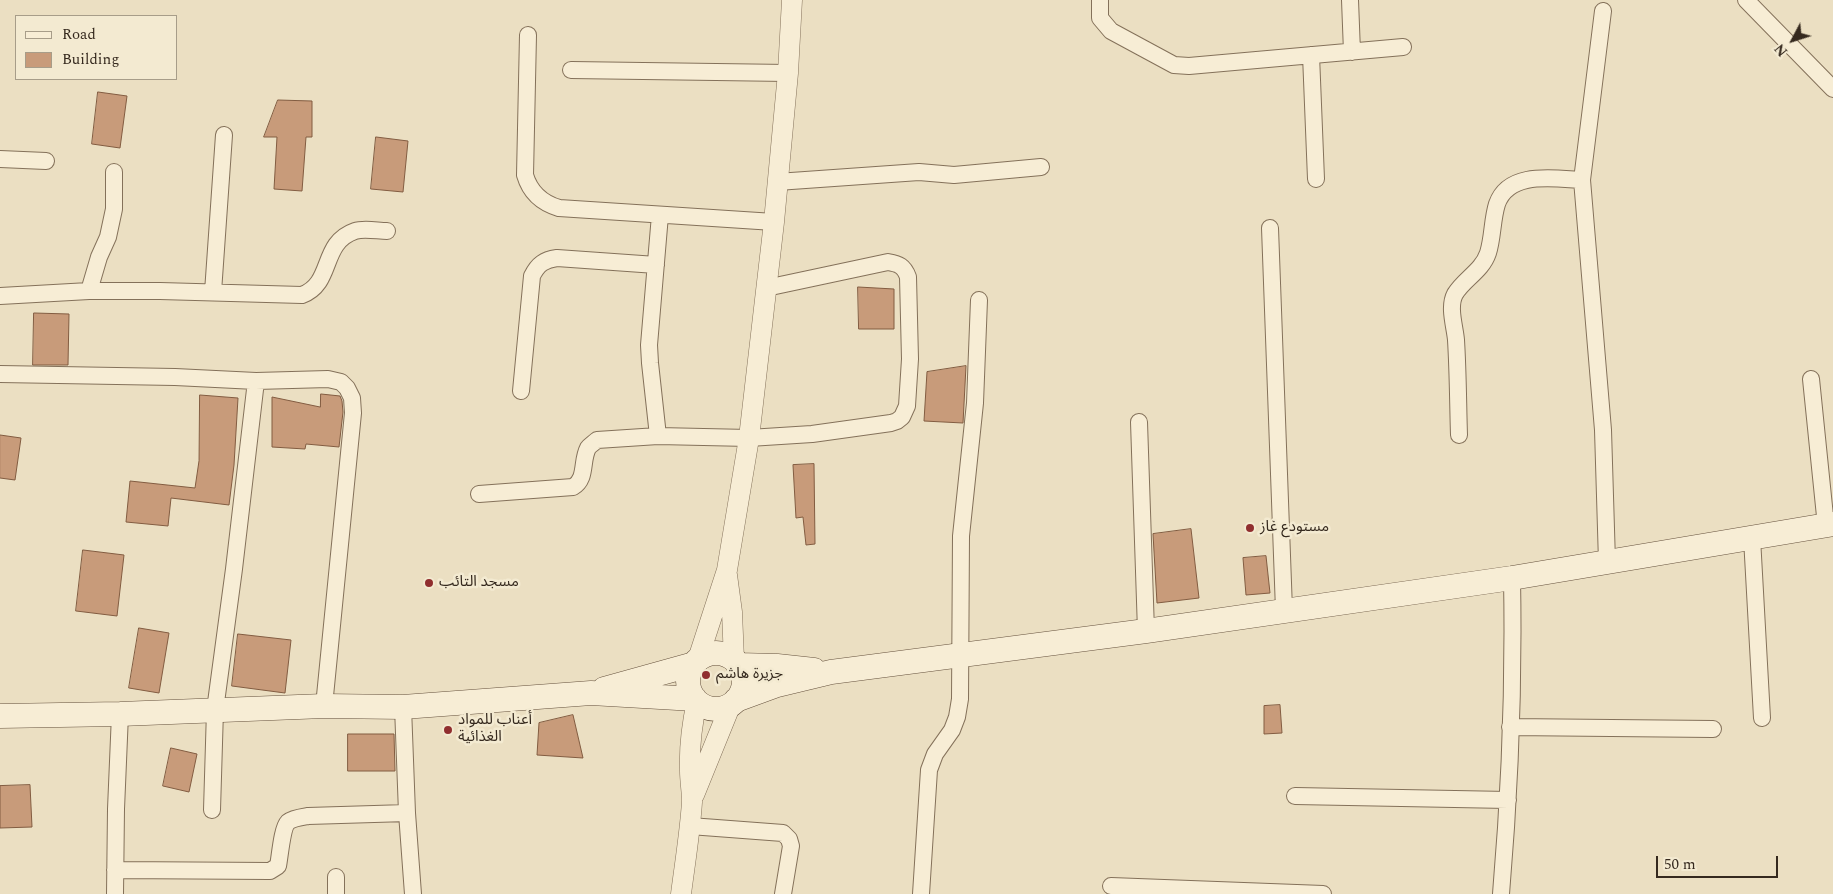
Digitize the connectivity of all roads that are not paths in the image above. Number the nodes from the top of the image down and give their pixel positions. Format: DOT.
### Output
graph roads {
  1 [pos="792,0"];
  2 [pos="1100,0"];
  3 [pos="1350,0"];
  4 [pos="1746,0"];
  5 [pos="1603,11"];
  6 [pos="528,35"];
  7 [pos="1403,47"];
  8 [pos="1352,52"];
  9 [pos="1311,55"];
  10 [pos="571,70"];
  11 [pos="788,73"];
  12 [pos="1833,88"];
  13 [pos="224,134"];
  14 [pos="0,159"];
  15 [pos="46,161"];
  16 [pos="1041,167"];
  17 [pos="114,172"];
  18 [pos="1316,179"];
  19 [pos="1582,180"];
  20 [pos="777,182"];
  21 [pos="660,215"];
  22 [pos="774,222"];
  23 [pos="1270,228"];
  24 [pos="387,231"];
  25 [pos="656,265"];
  26 [pos="766,288"];
  27 [pos="89,291"];
  28 [pos="213,292"];
  29 [pos="0,296"];
  30 [pos="980,300"];
  31 [pos="0,374"];
  32 [pos="1811,379"];
  33 [pos="256,380"];
  34 [pos="521,391"];
  35 [pos="1139,422"];
  36 [pos="1459,435"];
  37 [pos="658,436"];
  38 [pos="749,438"];
  39 [pos="479,494"];
  40 [pos="1829,525"];
  41 [pos="1752,538"];
  42 [pos="1607,562"];
  43 [pos="727,570"];
  44 [pos="1512,578"];
  45 [pos="1284,610"];
  46 [pos="1146,631"];
  47 [pos="960,654"];
  48 [pos="696,662"];
  49 [pos="736,662"];
  50 [pos="831,672"];
  51 [pos="591,693"];
  52 [pos="696,700"];
  53 [pos="734,702"];
  54 [pos="324,706"];
  55 [pos="403,706"];
  56 [pos="215,710"];
  57 [pos="120,714"];
  58 [pos="0,716"];
  59 [pos="1762,718"];
  60 [pos="1510,727"];
  61 [pos="1713,730"];
  62 [pos="1295,796"];
  63 [pos="692,799"];
  64 [pos="1508,800"];
  65 [pos="212,810"];
  66 [pos="408,813"];
  67 [pos="690,826"];
  68 [pos="115,870"];
  69 [pos="336,876"];
  70 [pos="1111,886"];
  71 [pos="115,894"];
  72 [pos="336,894"];
  73 [pos="413,894"];
  74 [pos="681,894"];
  75 [pos="783,894"];
  76 [pos="921,894"];
  77 [pos="1323,894"];
  78 [pos="1501,894"];
  1 -- 11 [label="street"];
  2 -- 9 [label="street"];
  3 -- 8 [label="street"];
  4 -- 12 [label="street"];
  5 -- 19 [label="street"];
  6 -- 21 [label="street"];
  7 -- 8 [label="street"];
  8 -- 9 [label="street"];
  9 -- 18 [label="street"];
  10 -- 11 [label="street"];
  11 -- 20 [label="street"];
  13 -- 28 [label="street"];
  14 -- 15 [label="street"];
  16 -- 20 [label="street"];
  17 -- 27 [label="street"];
  19 -- 36 [label="street"];
  19 -- 42 [label="street"];
  20 -- 22 [label="street"];
  21 -- 22 [label="street"];
  21 -- 25 [label="street"];
  22 -- 26 [label="street"];
  23 -- 45 [label="street"];
  24 -- 28 [label="street"];
  25 -- 34 [label="street"];
  25 -- 37 [label="street"];
  26 -- 38 [label="street"];
  26 -- 38 [label="street"];
  27 -- 28 [label="street"];
  27 -- 29 [label="street"];
  30 -- 47 [label="street"];
  31 -- 33 [label="street"];
  32 -- 40 [label="street"];
  33 -- 54 [label="street"];
  33 -- 56 [label="street"];
  35 -- 46 [label="street"];
  37 -- 38 [label="street"];
  37 -- 39 [label="street"];
  38 -- 43 [label="street"];
  40 -- 41 [label="main road"];
  41 -- 42 [label="main road"];
  41 -- 59 [label="street"];
  42 -- 44 [label="main road"];
  43 -- 48 [label="street"];
  43 -- 49 [label="street"];
  44 -- 45 [label="main road"];
  44 -- 60 [label="street"];
  45 -- 46 [label="main road"];
  46 -- 47 [label="main road"];
  47 -- 50 [label="main road"];
  47 -- 76 [label="street"];
  48 -- 49 [label="main road"];
  48 -- 51 [label="main road"];
  48 -- 52 [label="main road"];
  49 -- 50 [label="main road"];
  49 -- 53 [label="main road"];
  50 -- 53 [label="main road"];
  51 -- 52 [label="main road"];
  51 -- 55 [label="main road"];
  52 -- 53 [label="main road"];
  52 -- 63 [label="street"];
  53 -- 63 [label="street"];
  54 -- 55 [label="main road"];
  54 -- 56 [label="main road"];
  55 -- 66 [label="street"];
  56 -- 57 [label="main road"];
  56 -- 65 [label="street"];
  57 -- 58 [label="main road"];
  57 -- 68 [label="street"];
  60 -- 61 [label="street"];
  60 -- 64 [label="street"];
  62 -- 64 [label="street"];
  63 -- 67 [label="street"];
  64 -- 78 [label="street"];
  66 -- 68 [label="street"];
  66 -- 73 [label="street"];
  67 -- 74 [label="street"];
  67 -- 75 [label="street"];
  68 -- 71 [label="street"];
  69 -- 72 [label="street"];
  70 -- 77 [label="street"];
}
